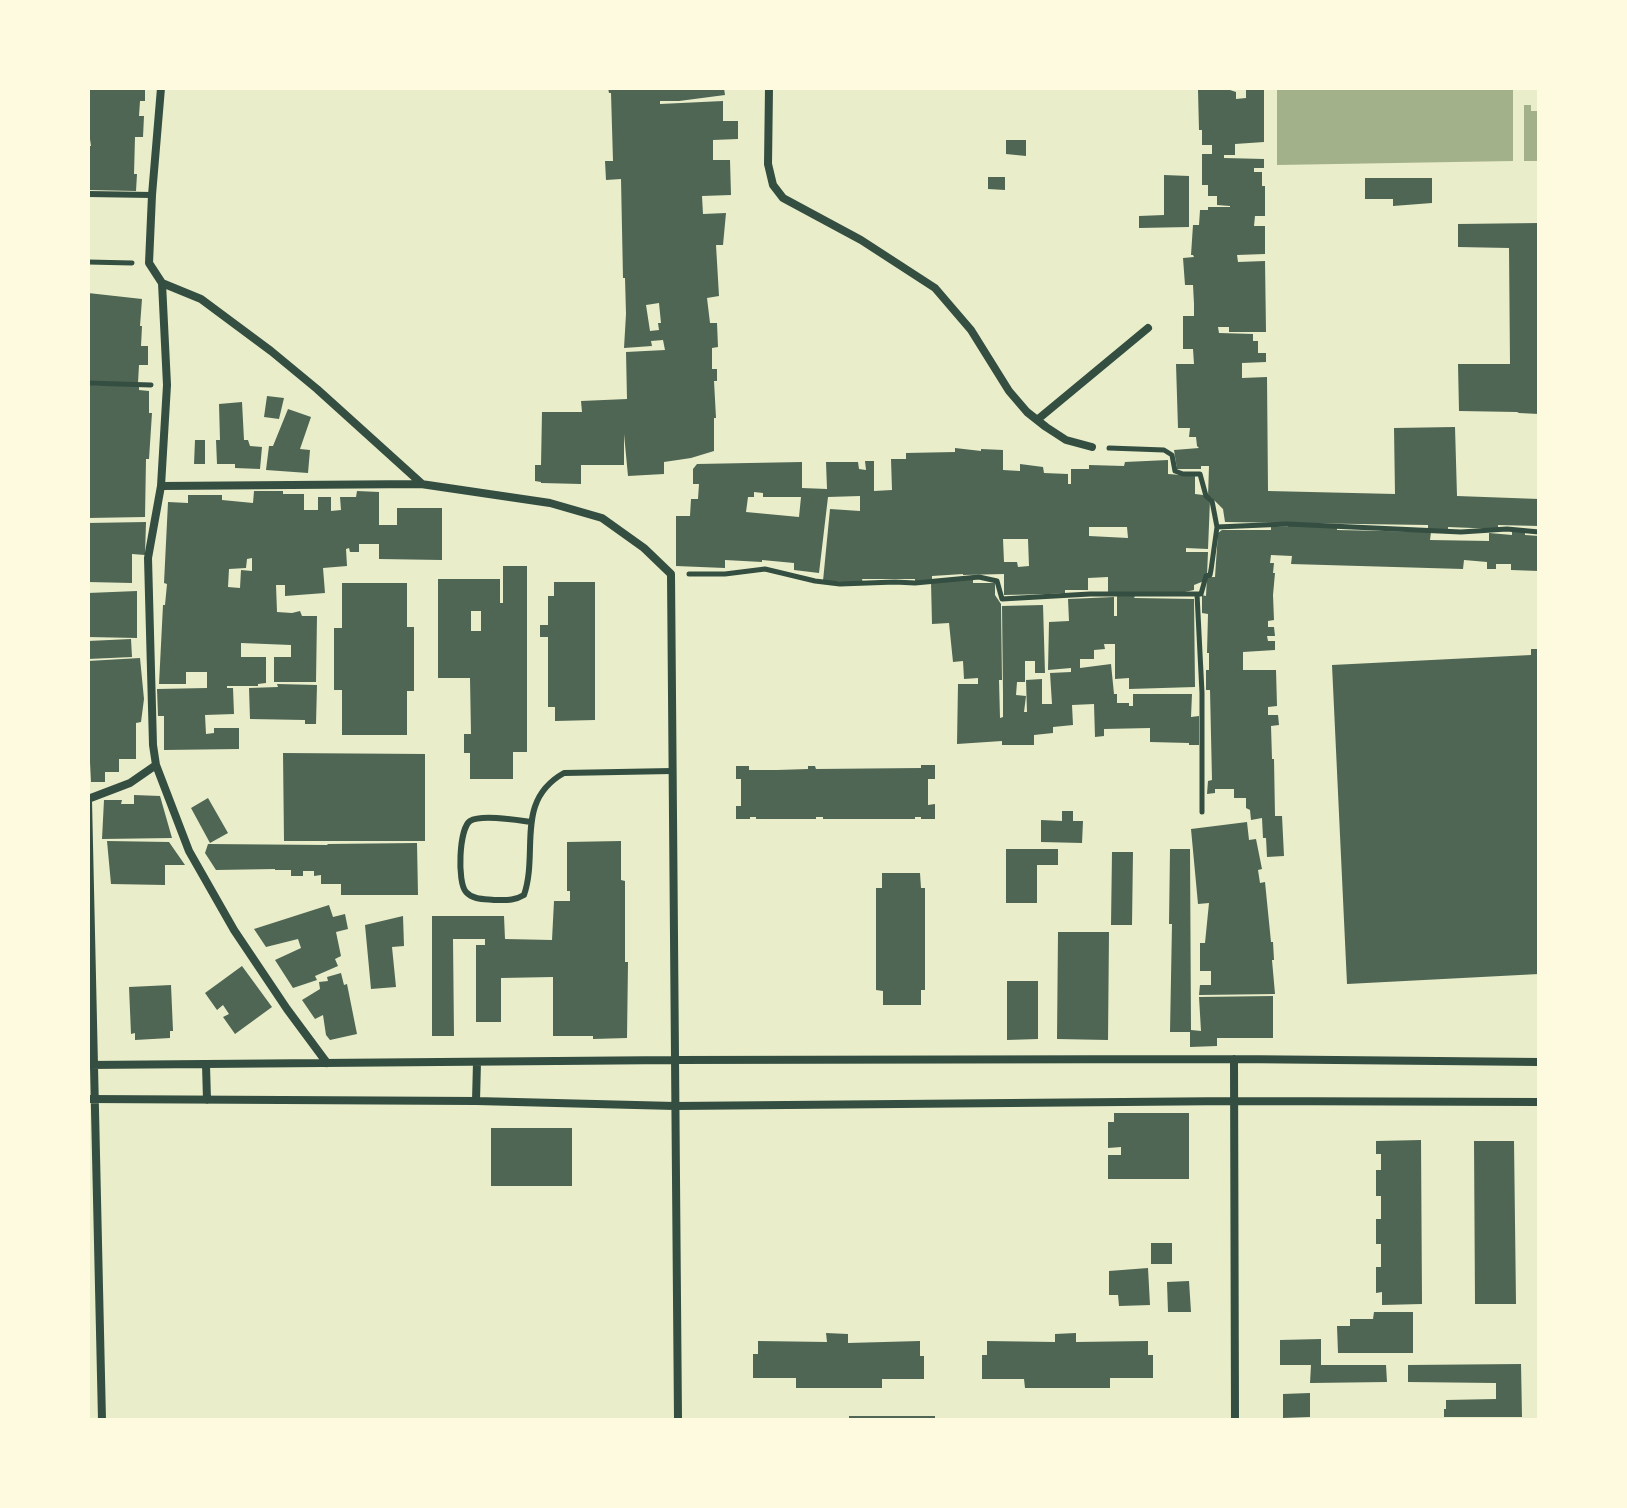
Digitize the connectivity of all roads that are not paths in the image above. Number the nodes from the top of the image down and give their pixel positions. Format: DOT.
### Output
graph roads {
  1 [pos="161,88"];
  2 [pos="769,88"];
  3 [pos="88,194"];
  4 [pos="152,195"];
  5 [pos="162,283"];
  6 [pos="1148,328"];
  7 [pos="1037,420"];
  8 [pos="1092,447"];
  9 [pos="421,484"];
  10 [pos="161,486"];
  11 [pos="156,765"];
  12 [pos="672,771"];
  13 [pos="88,800"];
  14 [pos="531,822"];
  15 [pos="1234,1059"];
  16 [pos="674,1060"];
  17 [pos="477,1062"];
  18 [pos="1539,1062"];
  19 [pos="327,1063"];
  20 [pos="91,1065"];
  21 [pos="206,1065"];
  22 [pos="92,1099"];
  23 [pos="207,1100"];
  24 [pos="476,1101"];
  25 [pos="1235,1101"];
  26 [pos="1539,1102"];
  27 [pos="675,1106"];
  28 [pos="102,1420"];
  29 [pos="678,1420"];
  30 [pos="1235,1420"];
  1 -- 4 [label="street"];
  2 -- 7 [label="street"];
  3 -- 4 [label="lane"];
  4 -- 5 [label="street"];
  5 -- 9 [label="street"];
  5 -- 10 [label="street"];
  6 -- 7 [label="street"];
  7 -- 8 [label="street"];
  9 -- 10 [label="street"];
  9 -- 12 [label="street"];
  10 -- 11 [label="street"];
  11 -- 13 [label="street"];
  11 -- 19 [label="street"];
  12 -- 14 [label="lane"];
  12 -- 16 [label="street"];
  13 -- 20 [label="street"];
  14 -- 14 [label="lane"];
  15 -- 16 [label="street"];
  15 -- 18 [label="street"];
  15 -- 25 [label="street"];
  16 -- 17 [label="street"];
  16 -- 27 [label="street"];
  17 -- 19 [label="street"];
  17 -- 24 [label="street"];
  19 -- 21 [label="street"];
  20 -- 21 [label="street"];
  20 -- 22 [label="street"];
  21 -- 23 [label="street"];
  22 -- 23 [label="street"];
  22 -- 28 [label="street"];
  23 -- 24 [label="street"];
  24 -- 27 [label="street"];
  25 -- 26 [label="street"];
  25 -- 27 [label="street"];
  25 -- 30 [label="street"];
  27 -- 29 [label="street"];
}
